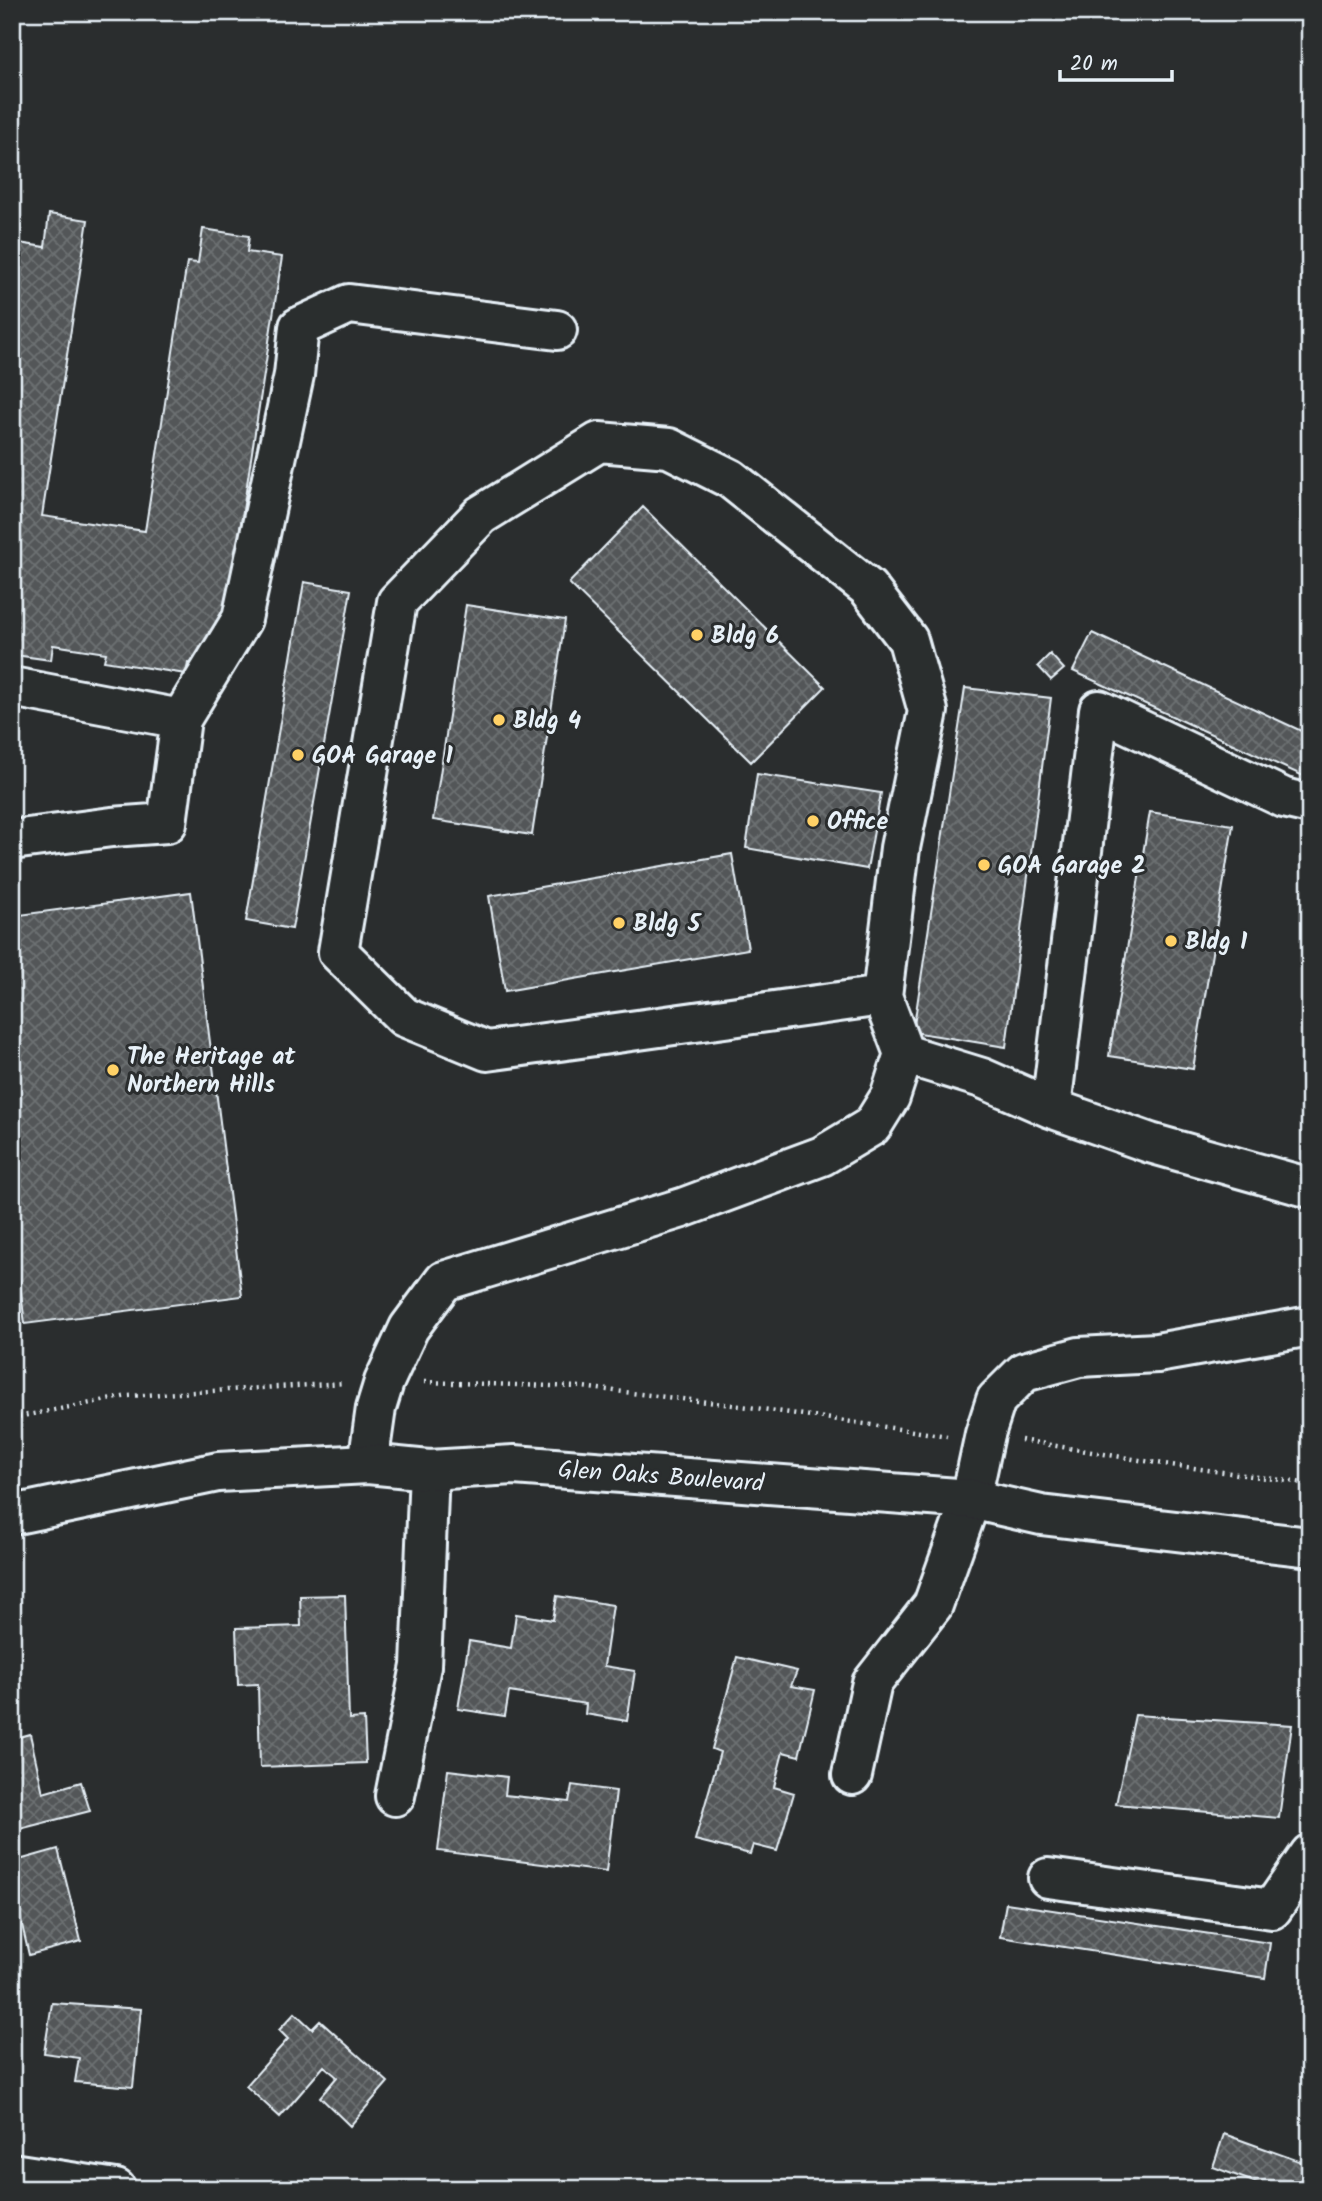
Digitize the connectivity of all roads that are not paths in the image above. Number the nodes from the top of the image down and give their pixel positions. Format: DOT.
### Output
graph roads {
  1 [pos="557,330"];
  2 [pos="12,688"];
  3 [pos="181,719"];
  4 [pos="1310,804"];
  5 [pos="12,840"];
  6 [pos="882,996"];
  7 [pos="904,1054"];
  8 [pos="1051,1108"];
  9 [pos="1310,1188"];
  10 [pos="1310,1326"];
  11 [pos="368,1464"];
  12 [pos="429,1470"];
  13 [pos="971,1499"];
  14 [pos="12,1515"];
  15 [pos="1310,1547"];
  16 [pos="852,1775"];
  17 [pos="395,1796"];
  18 [pos="1310,1854"];
  19 [pos="1048,1878"];
  20 [pos="12,2173"];
  21 [pos="116,2189"];
  1 -- 3 [label="main road"];
  2 -- 3 [label="main road"];
  3 -- 5 [label="main road"];
  4 -- 8 [label="main road"];
  6 -- 6 [label="main road"];
  6 -- 7 [label="main road"];
  7 -- 8 [label="main road"];
  7 -- 11 [label="main road"];
  8 -- 9 [label="main road"];
  10 -- 13 [label="main road"];
  11 -- 12 [label="main road, Glen Oaks Boulevard"];
  11 -- 14 [label="main road, Glen Oaks Boulevard"];
  12 -- 13 [label="main road, Glen Oaks Boulevard"];
  12 -- 17 [label="main road"];
  13 -- 15 [label="main road, Glen Oaks Boulevard"];
  13 -- 16 [label="main road"];
  18 -- 19 [label="main road"];
  20 -- 21 [label="main road"];
}
